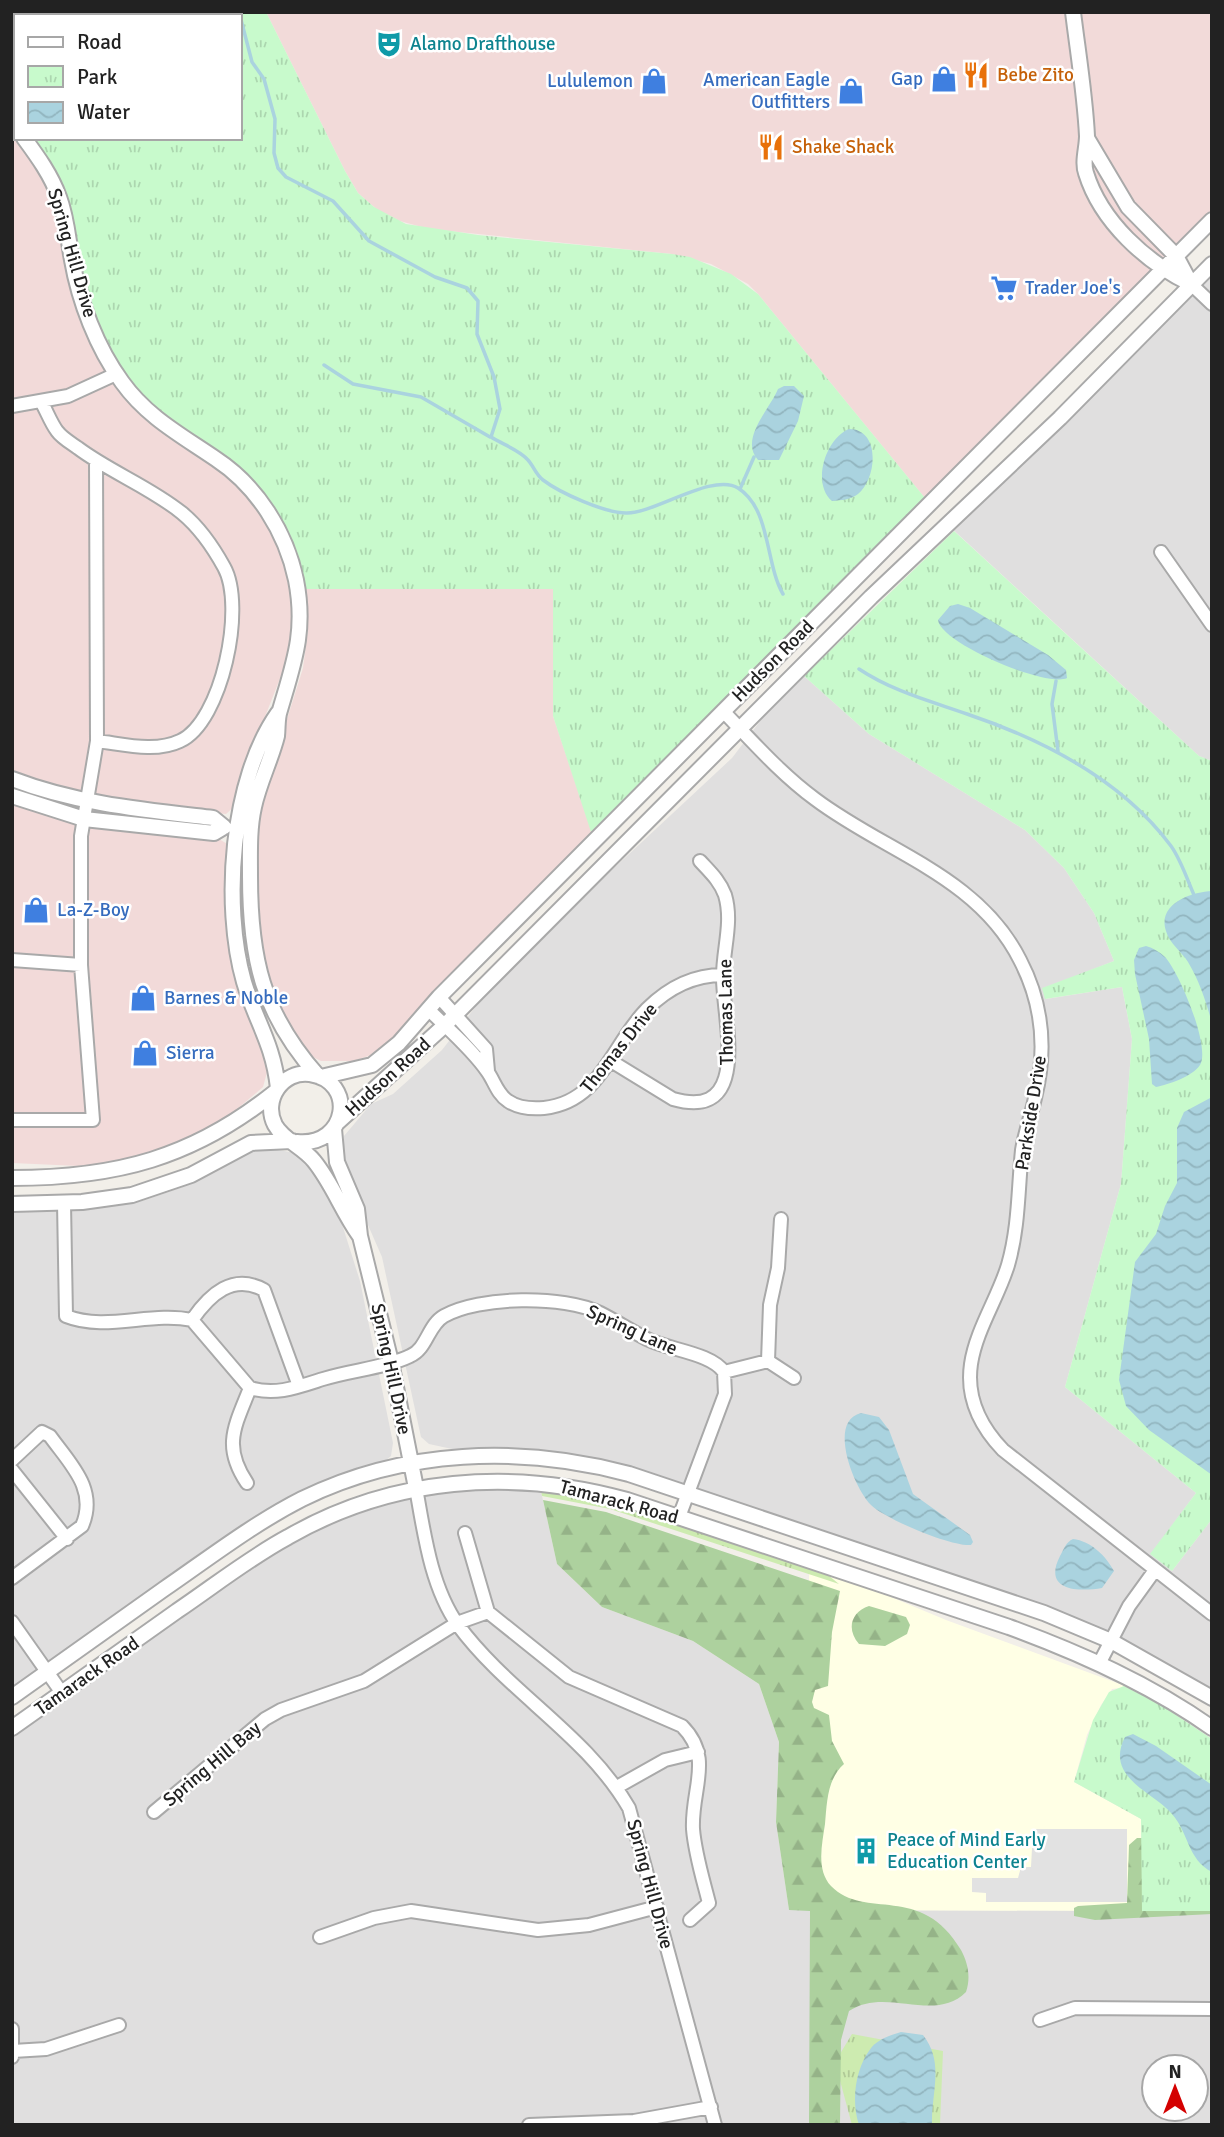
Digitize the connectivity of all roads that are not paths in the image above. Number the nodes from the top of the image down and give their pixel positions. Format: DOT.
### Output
graph roads {
  1 [pos="1073,12"];
  2 [pos="1087,137"];
  3 [pos="25,140"];
  4 [pos="1212,220"];
  5 [pos="1176,256"];
  6 [pos="1212,264"];
  7 [pos="1161,270"];
  8 [pos="1191,284"];
  9 [pos="1212,304"];
  10 [pos="116,374"];
  11 [pos="42,403"];
  12 [pos="12,406"];
  13 [pos="96,462"];
  14 [pos="1161,552"];
  15 [pos="1212,625"];
  16 [pos="723,711"];
  17 [pos="740,729"];
  18 [pos="97,741"];
  19 [pos="12,779"];
  20 [pos="12,796"];
  21 [pos="87,801"];
  22 [pos="84,819"];
  23 [pos="238,829"];
  24 [pos="700,861"];
  25 [pos="12,960"];
  26 [pos="81,965"];
  27 [pos="723,975"];
  28 [pos="439,997"];
  29 [pos="428,1009"];
  30 [pos="456,1014"];
  31 [pos="444,1026"];
  32 [pos="611,1062"];
  33 [pos="488,1071"];
  34 [pos="320,1077"];
  35 [pos="277,1090"];
  36 [pos="12,1120"];
  37 [pos="336,1125"];
  38 [pos="295,1142"];
  39 [pos="12,1178"];
  40 [pos="64,1203"];
  41 [pos="12,1204"];
  42 [pos="781,1219"];
  43 [pos="360,1236"];
  44 [pos="192,1320"];
  45 [pos="768,1361"];
  46 [pos="391,1362"];
  47 [pos="724,1372"];
  48 [pos="794,1378"];
  49 [pos="299,1386"];
  50 [pos="250,1388"];
  51 [pos="12,1460"];
  52 [pos="411,1463"];
  53 [pos="12,1470"];
  54 [pos="247,1483"];
  55 [pos="416,1488"];
  56 [pos="690,1493"];
  57 [pos="679,1517"];
  58 [pos="466,1533"];
  59 [pos="67,1539"];
  60 [pos="1155,1570"];
  61 [pos="12,1578"];
  62 [pos="488,1612"];
  63 [pos="1212,1614"];
  64 [pos="12,1622"];
  65 [pos="457,1623"];
  66 [pos="1111,1641"];
  67 [pos="1098,1664"];
  68 [pos="48,1672"];
  69 [pos="62,1693"];
  70 [pos="12,1698"];
  71 [pos="1212,1698"];
  72 [pos="12,1728"];
  73 [pos="1212,1728"];
  74 [pos="698,1752"];
  75 [pos="617,1787"];
  76 [pos="154,1812"];
  77 [pos="657,1907"];
  78 [pos="690,1920"];
  79 [pos="320,1937"];
  80 [pos="1212,2008"];
  81 [pos="1041,2020"];
  82 [pos="120,2025"];
  83 [pos="12,2029"];
  84 [pos="13,2051"];
  85 [pos="12,2057"];
  86 [pos="711,2107"];
  87 [pos="529,2125"];
  88 [pos="715,2125"];
  1 -- 2 [label="street"];
  2 -- 5 [label="street"];
  2 -- 7 [label="street"];
  3 -- 10 [label="street, Spring Hill Drive"];
  4 -- 5 [label="street, Hudson Road"];
  5 -- 7 [label="street, Hudson Road"];
  5 -- 8 [label="street"];
  6 -- 8 [label="street, Hudson Road"];
  7 -- 8 [label="street"];
  7 -- 16 [label="street, Hudson Road"];
  8 -- 9 [label="street"];
  8 -- 17 [label="street, Hudson Road"];
  10 -- 11 [label="street"];
  10 -- 23 [label="street, Spring Hill Drive"];
  11 -- 12 [label="street"];
  11 -- 13 [label="street"];
  13 -- 18 [label="street"];
  13 -- 18 [label="street"];
  14 -- 15 [label="street"];
  16 -- 17 [label="street, Parkside Drive"];
  16 -- 28 [label="street, Hudson Road"];
  17 -- 30 [label="street, Hudson Road"];
  17 -- 60 [label="street, Parkside Drive"];
  18 -- 21 [label="street"];
  19 -- 21 [label="street"];
  20 -- 22 [label="street"];
  21 -- 22 [label="street"];
  21 -- 23 [label="street"];
  22 -- 23 [label="street"];
  22 -- 26 [label="street"];
  23 -- 34 [label="street, Spring Hill Drive"];
  23 -- 35 [label="street, Spring Hill Drive"];
  24 -- 27 [label="street, Thomas Lane"];
  25 -- 26 [label="street"];
  26 -- 36 [label="street"];
  27 -- 32 [label="street, Thomas Drive"];
  27 -- 32 [label="street, Thomas Lane"];
  28 -- 29 [label="street, Hudson Road"];
  28 -- 30 [label="street, Thomas Drive"];
  29 -- 31 [label="street, Thomas Drive"];
  29 -- 34 [label="street, Hudson Road"];
  30 -- 31 [label="street, Hudson Road"];
  30 -- 33 [label="street, Thomas Drive"];
  31 -- 33 [label="street, Thomas Drive"];
  31 -- 37 [label="street, Hudson Road"];
  32 -- 33 [label="street, Thomas Drive"];
  34 -- 35 [label="street"];
  34 -- 37 [label="street"];
  35 -- 38 [label="street"];
  35 -- 39 [label="street"];
  37 -- 38 [label="street"];
  37 -- 43 [label="street, Spring Hill Drive"];
  38 -- 40 [label="street"];
  38 -- 43 [label="street, Spring Hill Drive"];
  40 -- 41 [label="street"];
  40 -- 44 [label="street"];
  42 -- 45 [label="street"];
  43 -- 46 [label="street, Spring Hill Drive"];
  44 -- 49 [label="street"];
  44 -- 50 [label="street"];
  45 -- 47 [label="street"];
  45 -- 48 [label="street"];
  46 -- 47 [label="street, Spring Lane"];
  46 -- 49 [label="street, Spring Lane"];
  46 -- 52 [label="street, Spring Hill Drive"];
  47 -- 56 [label="street"];
  49 -- 50 [label="street, Spring Lane"];
  50 -- 54 [label="street"];
  51 -- 59 [label="street"];
  52 -- 55 [label="street, Spring Hill Drive"];
  52 -- 56 [label="street, Tamarack Road"];
  52 -- 68 [label="street, Tamarack Road"];
  53 -- 59 [label="street"];
  55 -- 57 [label="street, Tamarack Road"];
  55 -- 65 [label="street, Spring Hill Drive"];
  55 -- 69 [label="street, Tamarack Road"];
  56 -- 57 [label="street"];
  56 -- 66 [label="street, Tamarack Road"];
  57 -- 67 [label="street, Tamarack Road"];
  58 -- 62 [label="street"];
  59 -- 61 [label="street"];
  60 -- 63 [label="street, Parkside Drive"];
  60 -- 66 [label="street"];
  62 -- 65 [label="street"];
  62 -- 74 [label="street"];
  64 -- 68 [label="street"];
  65 -- 75 [label="street, Spring Hill Drive"];
  65 -- 76 [label="street, Spring Hill Bay"];
  66 -- 67 [label="street"];
  66 -- 71 [label="street, Tamarack Road"];
  67 -- 73 [label="street, Tamarack Road"];
  68 -- 69 [label="street"];
  68 -- 70 [label="street, Tamarack Road"];
  69 -- 72 [label="street, Tamarack Road"];
  74 -- 75 [label="street"];
  74 -- 78 [label="street, Spring Hill Drive"];
  75 -- 77 [label="street, Spring Hill Drive"];
  77 -- 79 [label="street"];
  77 -- 86 [label="street, Spring Hill Drive"];
  80 -- 81 [label="street"];
  82 -- 84 [label="street"];
  83 -- 84 [label="street"];
  84 -- 85 [label="street"];
  86 -- 87 [label="street"];
  86 -- 88 [label="street, Spring Hill Drive"];
}
